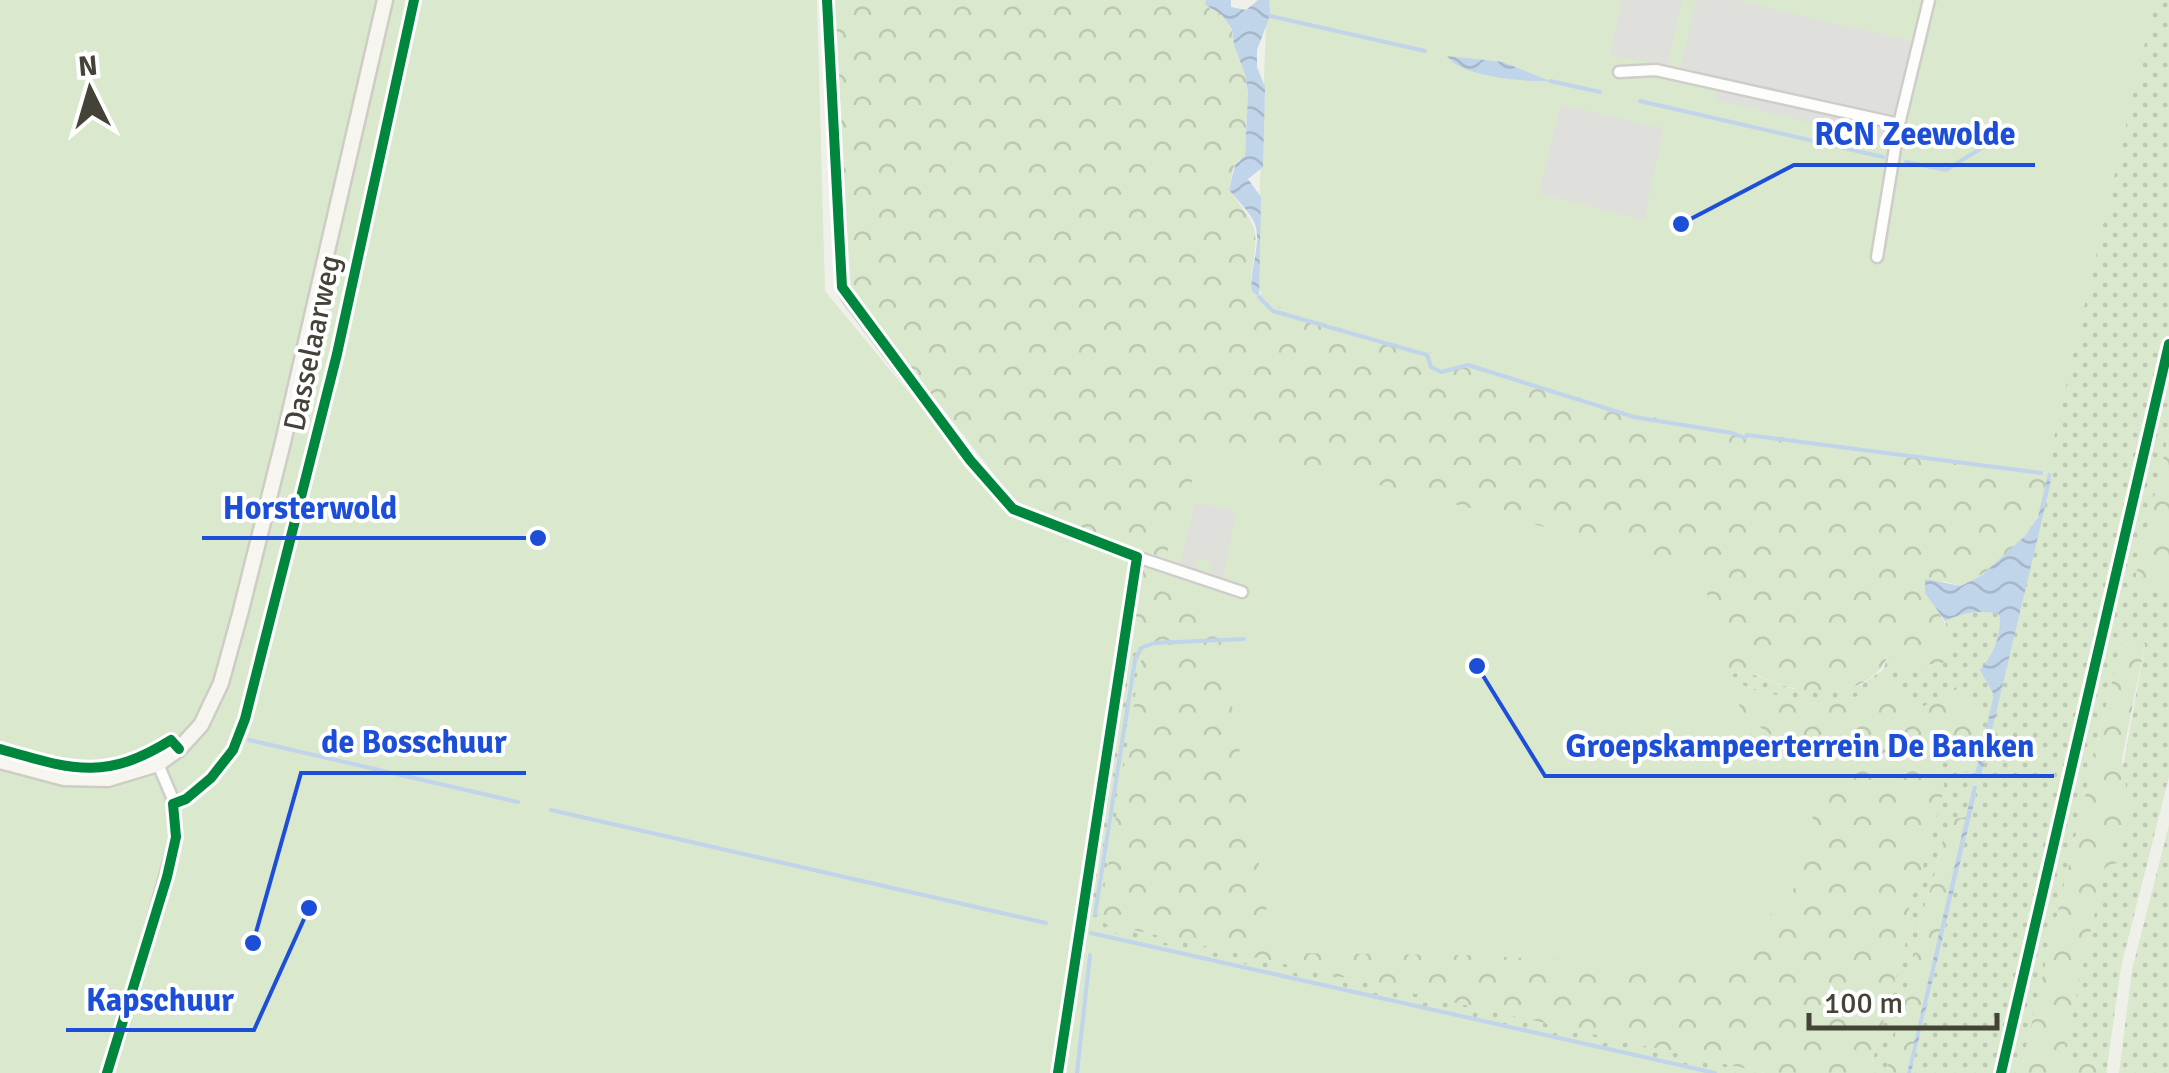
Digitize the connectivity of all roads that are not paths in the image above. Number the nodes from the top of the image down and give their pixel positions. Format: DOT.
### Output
graph roads {
  1 [pos="385,0"];
  2 [pos="827,0"];
  3 [pos="1930,0"];
  4 [pos="1619,72"];
  5 [pos="1899,124"];
  6 [pos="1877,257"];
  7 [pos="1242,592"];
  8 [pos="0,761"];
  9 [pos="158,764"];
  10 [pos="107,1073"];
  1 -- 9 [label="street, Dasselaarweg"];
  2 -- 7 [label="street"];
  3 -- 5 [label="street"];
  4 -- 5 [label="street"];
  5 -- 6 [label="street"];
  8 -- 9 [label="street, Dasselaarweg"];
  9 -- 10 [label="street"];
}
